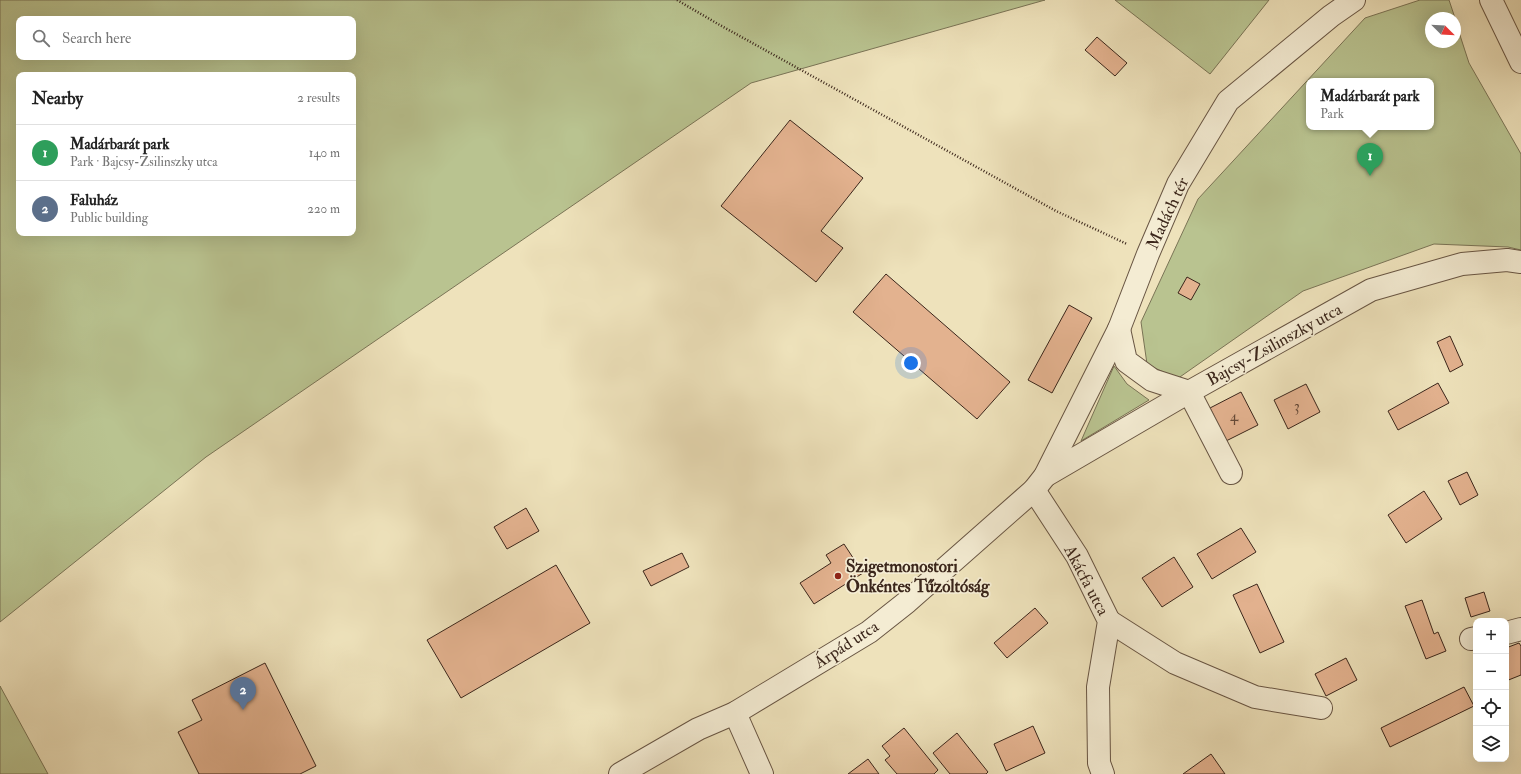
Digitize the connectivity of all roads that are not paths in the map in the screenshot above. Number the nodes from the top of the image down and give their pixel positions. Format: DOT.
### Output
graph roads {
  1 [pos="1354,0"];
  2 [pos="1491,0"];
  3 [pos="1521,62"];
  4 [pos="1521,262"];
  5 [pos="1119,329"];
  6 [pos="1189,392"];
  7 [pos="1232,473"];
  8 [pos="1040,483"];
  9 [pos="1109,621"];
  10 [pos="1521,629"];
  11 [pos="1509,632"];
  12 [pos="1322,708"];
  13 [pos="735,713"];
  14 [pos="620,774"];
  15 [pos="762,774"];
  16 [pos="1103,774"];
  1 -- 5 [label="street, Madách tér"];
  2 -- 3 [label="street"];
  4 -- 6 [label="street, Bajcsy-Zsilinszky utca"];
  5 -- 6 [label="street"];
  5 -- 8 [label="street, Madách tér"];
  6 -- 7 [label="street"];
  6 -- 8 [label="street, Bajcsy-Zsilinszky utca"];
  8 -- 9 [label="street, Akácfa utca"];
  8 -- 13 [label="street, Árpád utca"];
  9 -- 12 [label="street"];
  9 -- 16 [label="street, Akácfa utca"];
  10 -- 11 [label="street"];
  13 -- 14 [label="street, Árpád utca"];
  13 -- 15 [label="street"];
}
